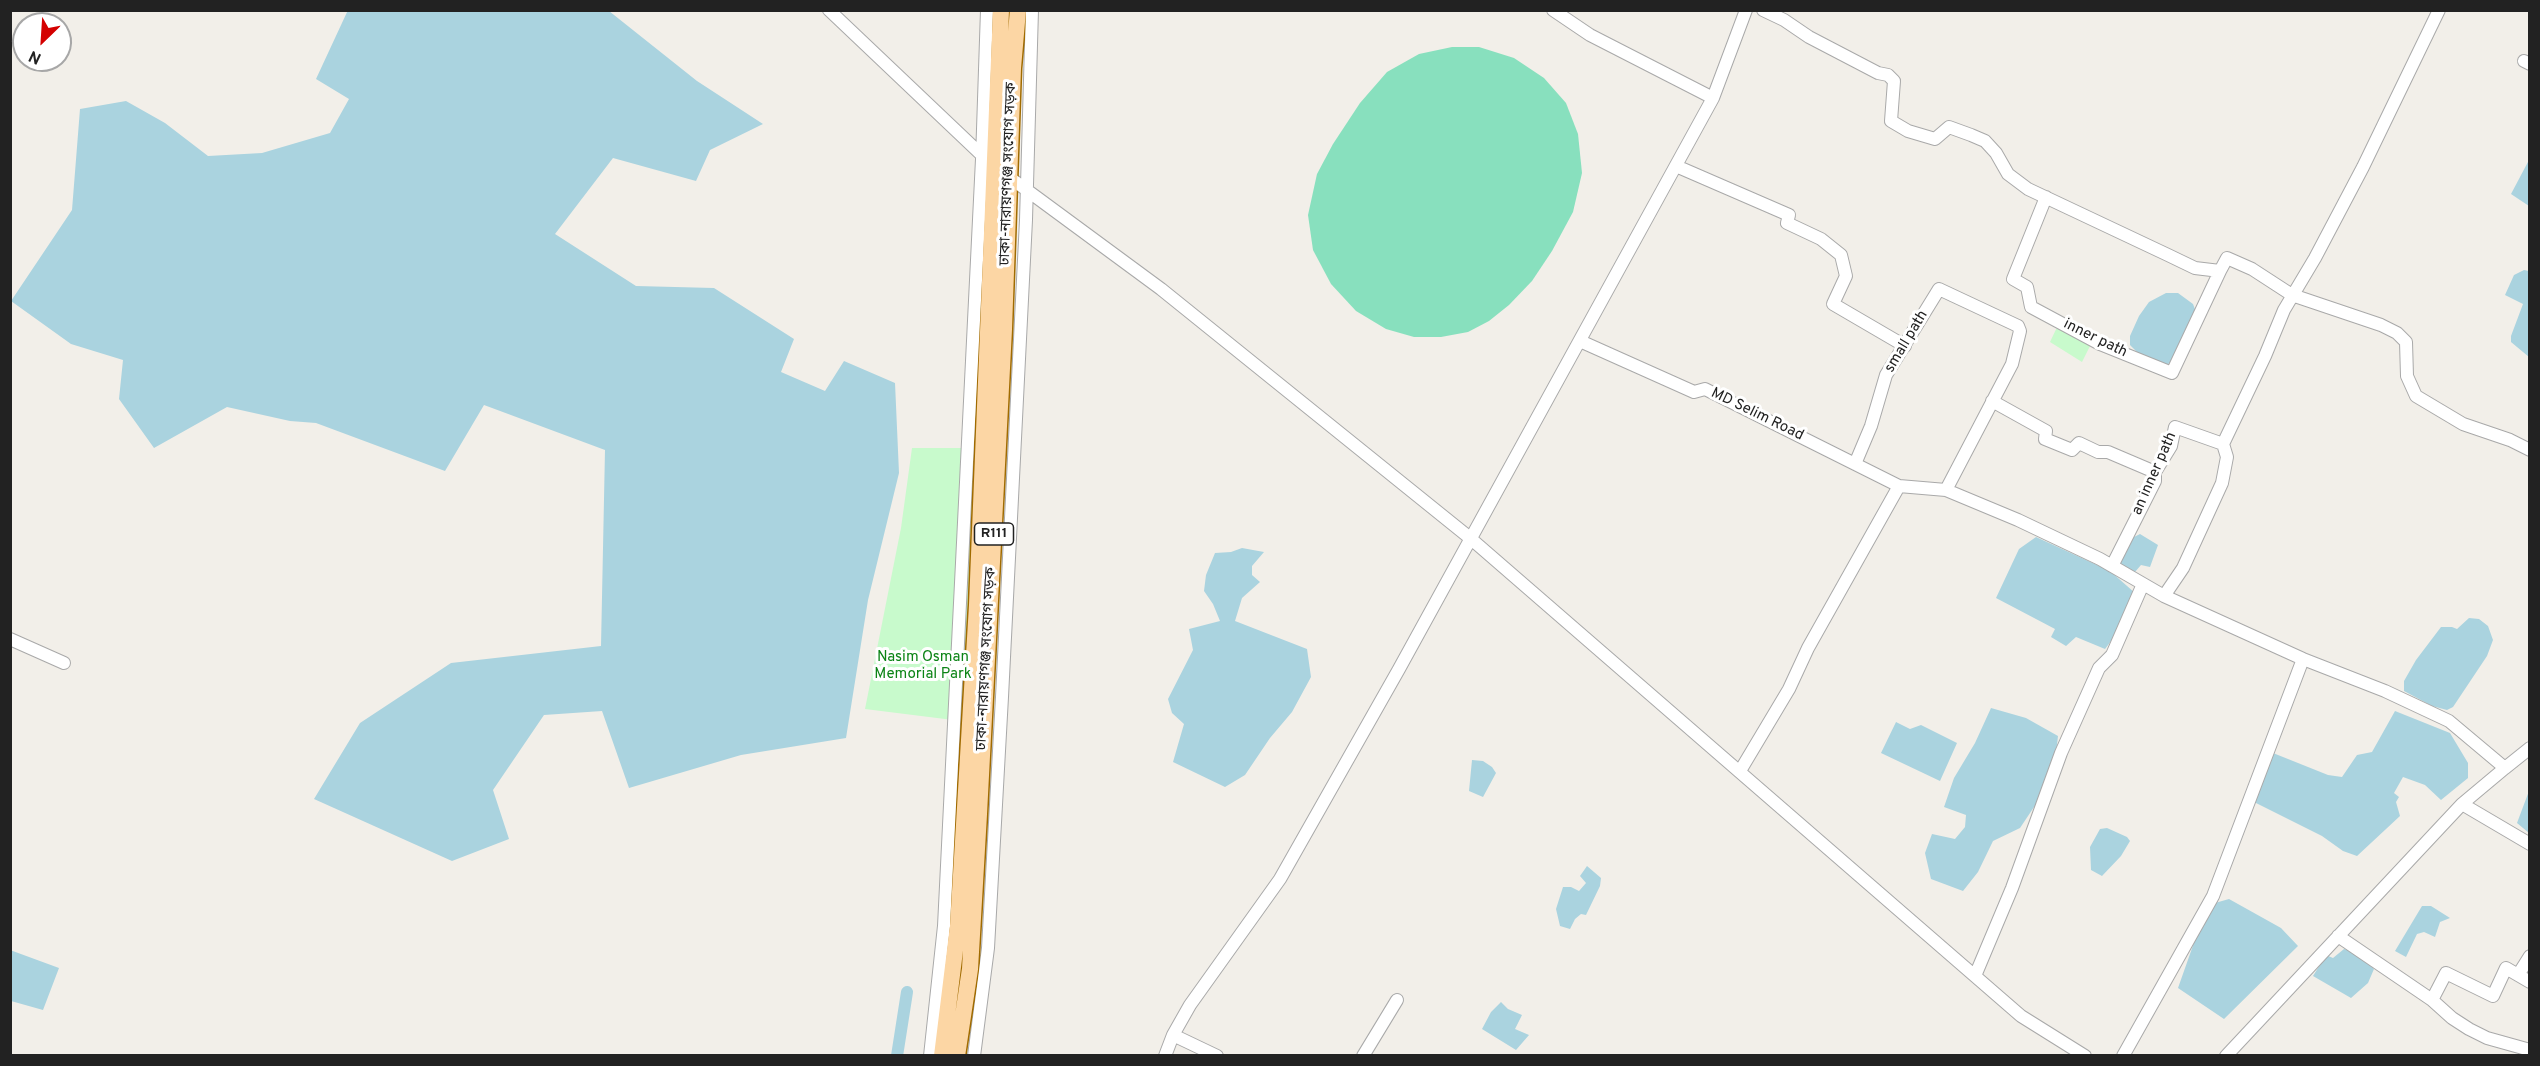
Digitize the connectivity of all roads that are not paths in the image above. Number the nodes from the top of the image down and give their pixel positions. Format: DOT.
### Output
graph roads {
  1 [pos="829,10"];
  2 [pos="987,10"];
  3 [pos="1001,10"];
  4 [pos="1018,10"];
  5 [pos="1032,10"];
  6 [pos="1553,10"];
  7 [pos="1746,10"];
  8 [pos="1763,10"];
  9 [pos="2439,10"];
  10 [pos="1713,98"];
  11 [pos="988,161"];
  12 [pos="1676,166"];
  13 [pos="1009,177"];
  14 [pos="1027,189"];
  15 [pos="2046,197"];
  16 [pos="2220,271"];
  17 [pos="2292,295"];
  18 [pos="2031,307"];
  19 [pos="2018,326"];
  20 [pos="1580,341"];
  21 [pos="1905,346"];
  22 [pos="1992,401"];
  23 [pos="2223,444"];
  24 [pos="2529,450"];
  25 [pos="1855,464"];
  26 [pos="2155,472"];
  27 [pos="1899,486"];
  28 [pos="1946,490"];
  29 [pos="1470,538"];
  30 [pos="2112,566"];
  31 [pos="2143,584"];
  32 [pos="2164,596"];
  33 [pos="10,639"];
  34 [pos="2302,659"];
  35 [pos="64,663"];
  36 [pos="2529,748"];
  37 [pos="2505,768"];
  38 [pos="1740,771"];
  39 [pos="2462,804"];
  40 [pos="2529,844"];
  41 [pos="2338,936"];
  42 [pos="2529,956"];
  43 [pos="2518,975"];
  44 [pos="1975,976"];
  45 [pos="2529,982"];
  46 [pos="1397,1000"];
  47 [pos="2432,1000"];
  48 [pos="1173,1035"];
  49 [pos="2529,1050"];
  50 [pos="930,1056"];
  51 [pos="942,1056"];
  52 [pos="957,1056"];
  53 [pos="974,1056"];
  54 [pos="1165,1056"];
  55 [pos="1217,1056"];
  56 [pos="1363,1056"];
  57 [pos="2085,1056"];
  58 [pos="2123,1056"];
  59 [pos="2226,1056"];
  1 -- 11 [label="street"];
  2 -- 11 [label="street"];
  3 -- 11 [label="main road, ঢাকা-নারায়ণগঞ্জ সংযোগ সড়ক / R111"];
  4 -- 13 [label="main road, ঢাকা-নারায়ণগঞ্জ সংযোগ সড়ক / R111"];
  5 -- 14 [label="street"];
  6 -- 10 [label="street"];
  7 -- 10 [label="street"];
  8 -- 15 [label="street"];
  9 -- 17 [label="street"];
  10 -- 12 [label="street"];
  11 -- 50 [label="street"];
  11 -- 51 [label="main road, ঢাকা-নারায়ণগঞ্জ সংযোগ সড়ক / R111"];
  12 -- 20 [label="street"];
  12 -- 21 [label="street"];
  13 -- 14 [label="street"];
  13 -- 52 [label="main road, ঢাকা-নারায়ণগঞ্জ সংযোগ সড়ক / R111"];
  14 -- 29 [label="street"];
  14 -- 53 [label="street"];
  15 -- 16 [label="street"];
  15 -- 18 [label="street"];
  16 -- 17 [label="street"];
  16 -- 18 [label="street, inner path"];
  17 -- 23 [label="street"];
  17 -- 24 [label="street"];
  18 -- 19 [label="street"];
  19 -- 21 [label="street, small path"];
  19 -- 22 [label="street"];
  20 -- 25 [label="street, MD Selim Road"];
  20 -- 29 [label="street"];
  21 -- 25 [label="street, small path"];
  22 -- 26 [label="street"];
  22 -- 28 [label="street"];
  23 -- 26 [label="street, an inner path"];
  23 -- 32 [label="street"];
  25 -- 27 [label="street, MD Selim Road"];
  26 -- 30 [label="street, an inner path"];
  27 -- 28 [label="street"];
  27 -- 38 [label="street"];
  28 -- 30 [label="street"];
  29 -- 38 [label="street"];
  29 -- 48 [label="street"];
  30 -- 31 [label="street"];
  31 -- 32 [label="street"];
  31 -- 44 [label="street"];
  32 -- 34 [label="street"];
  33 -- 35 [label="street"];
  34 -- 37 [label="street"];
  34 -- 58 [label="street"];
  36 -- 37 [label="street"];
  37 -- 39 [label="street"];
  38 -- 44 [label="street"];
  39 -- 40 [label="street"];
  39 -- 41 [label="street"];
  41 -- 47 [label="street"];
  41 -- 59 [label="street"];
  42 -- 43 [label="street"];
  43 -- 45 [label="street"];
  43 -- 47 [label="street"];
  44 -- 57 [label="street"];
  46 -- 56 [label="street"];
  47 -- 49 [label="street"];
  48 -- 54 [label="street"];
  48 -- 55 [label="street"];
}
